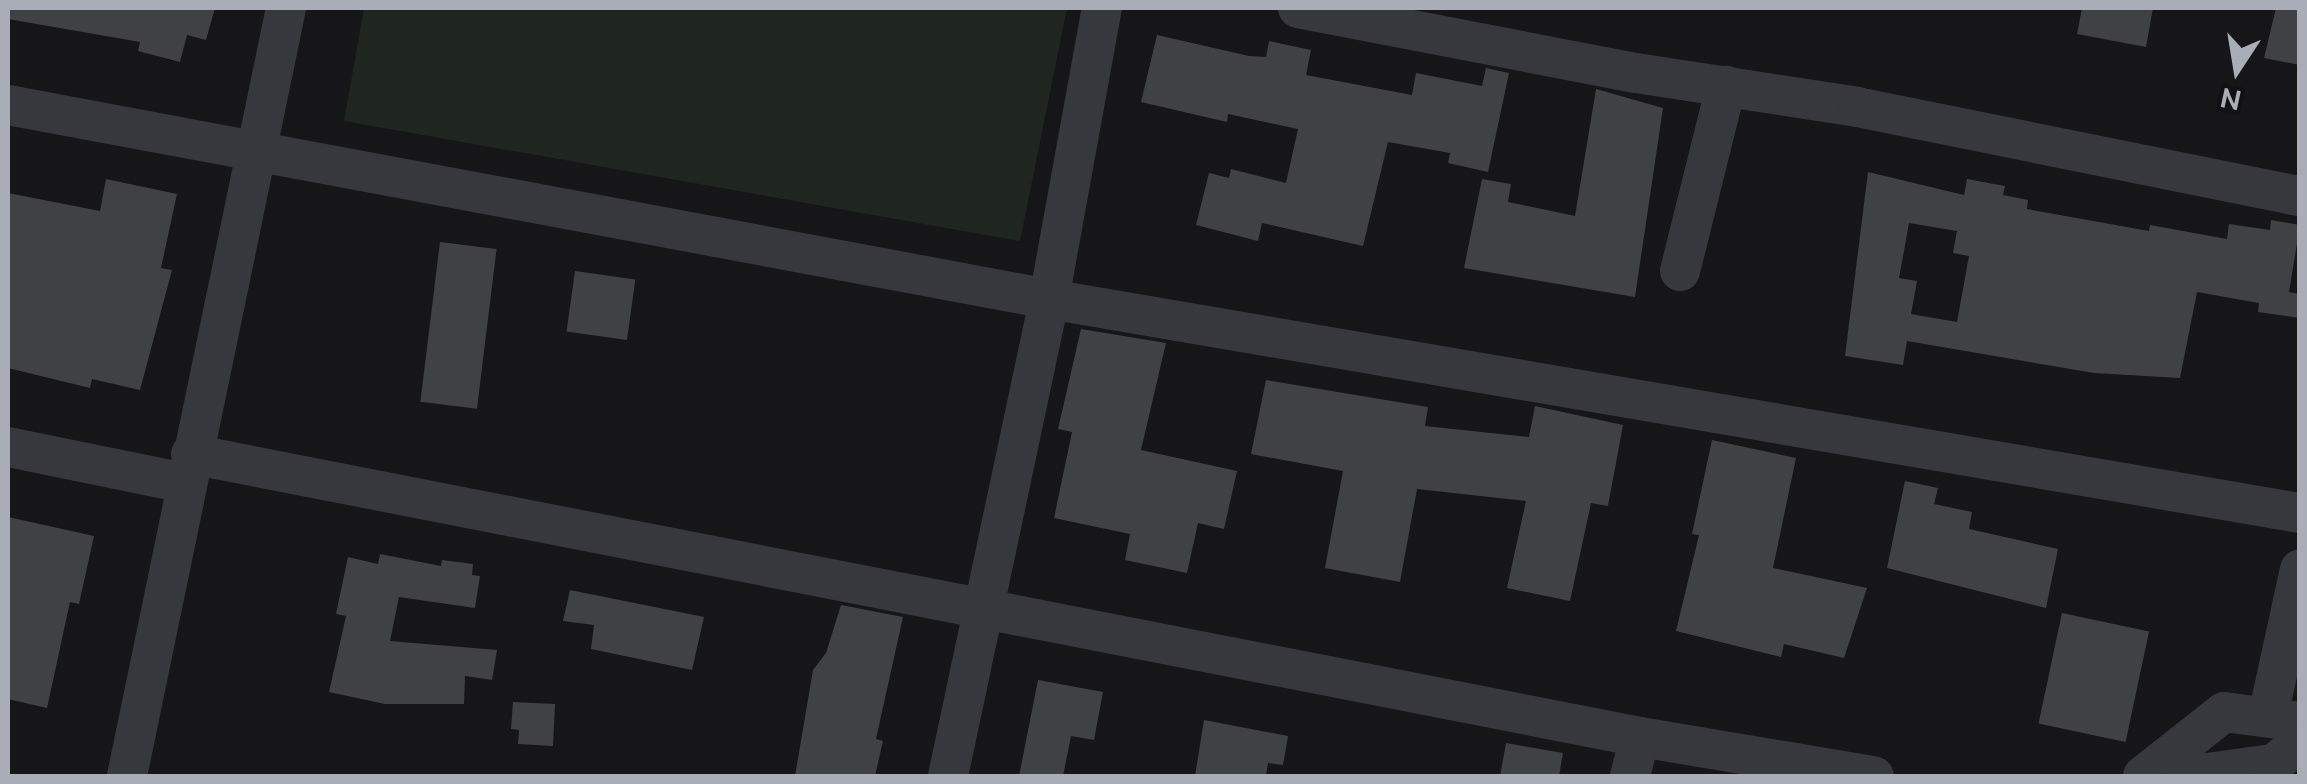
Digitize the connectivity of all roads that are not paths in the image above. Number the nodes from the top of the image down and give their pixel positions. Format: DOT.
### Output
graph roads {
  1 [pos="286,8"];
  2 [pos="1102,8"];
  3 [pos="1298,8"];
  4 [pos="1726,86"];
  5 [pos="8,105"];
  6 [pos="257,148"];
  7 [pos="2300,196"];
  8 [pos="1680,271"];
  9 [pos="1049,299"];
  10 [pos="8,446"];
  11 [pos="188,468"];
  12 [pos="2300,512"];
  13 [pos="2300,569"];
  14 [pos="981,607"];
  15 [pos="2284,719"];
  16 [pos="1640,737"];
  17 [pos="2300,742"];
  18 [pos="127,776"];
  19 [pos="948,776"];
  20 [pos="1630,776"];
  21 [pos="1874,776"];
  22 [pos="2143,776"];
  23 [pos="2185,776"];
  1 -- 6 [label="street"];
  2 -- 9 [label="street"];
  3 -- 4 [label="street"];
  4 -- 7 [label="street"];
  4 -- 8 [label="street"];
  5 -- 6 [label="street"];
  6 -- 9 [label="street"];
  6 -- 11 [label="street"];
  9 -- 12 [label="street"];
  9 -- 14 [label="street"];
  10 -- 11 [label="street"];
  11 -- 14 [label="street"];
  11 -- 18 [label="street"];
  13 -- 15 [label="street"];
  14 -- 16 [label="street"];
  14 -- 19 [label="street"];
  15 -- 22 [label="street"];
  16 -- 20 [label="street"];
  16 -- 21 [label="street"];
  17 -- 23 [label="street"];
}
